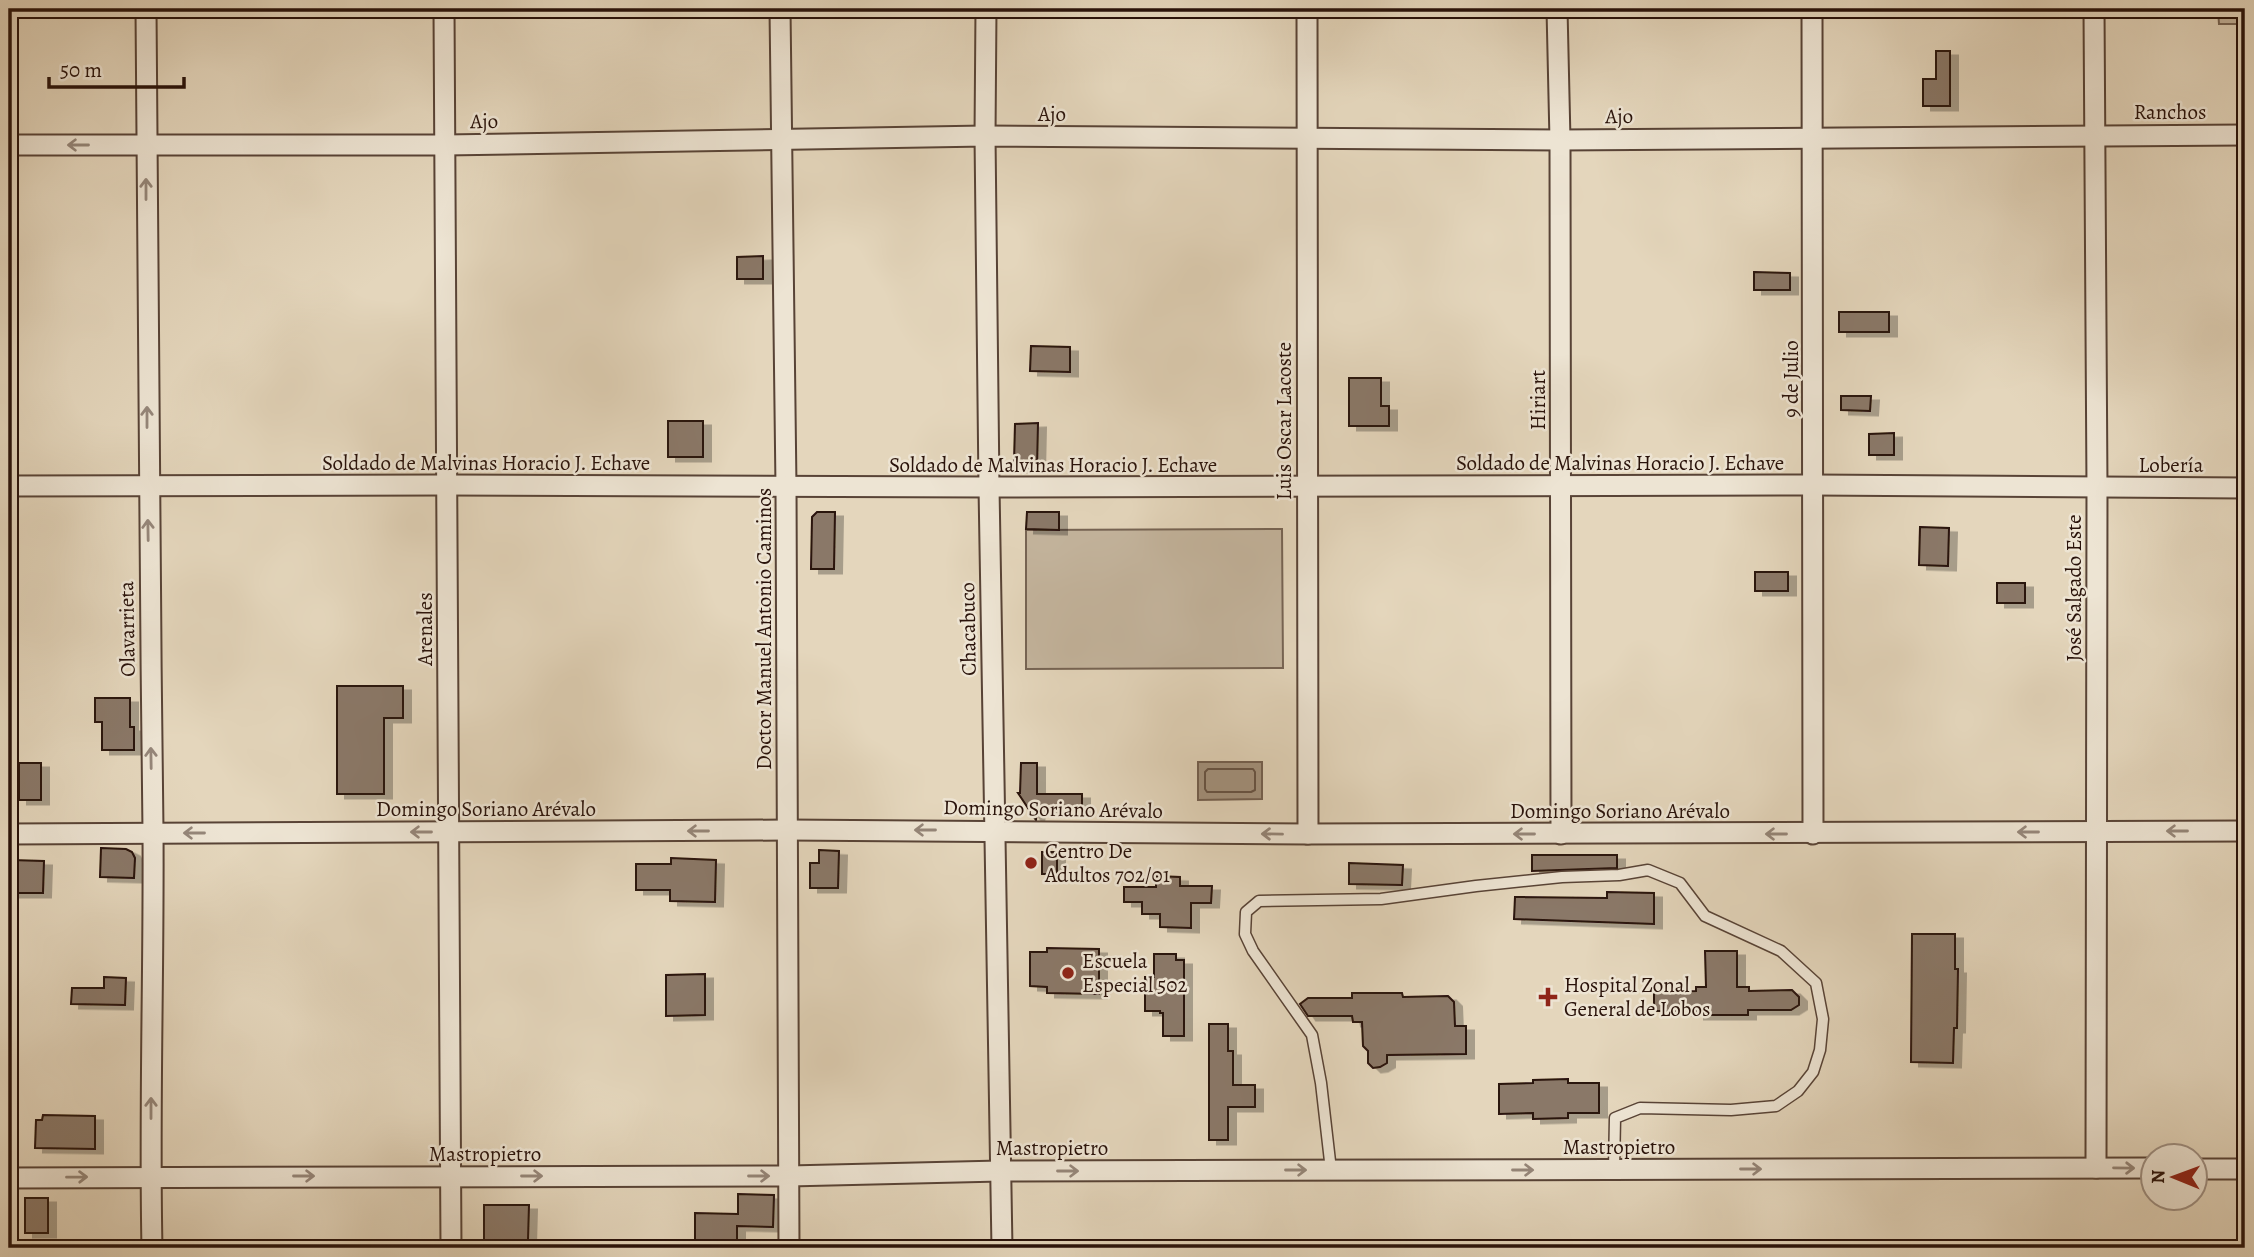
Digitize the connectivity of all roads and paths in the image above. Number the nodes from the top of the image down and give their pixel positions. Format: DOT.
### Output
graph roads {
  1 [pos="146,9"];
  2 [pos="444,9"];
  3 [pos="780,9"];
  4 [pos="986,9"];
  5 [pos="1307,9"];
  6 [pos="1557,9"];
  7 [pos="1812,9"];
  8 [pos="2094,9"];
  9 [pos="2095,135"];
  10 [pos="2245,135"];
  11 [pos="985,136"];
  12 [pos="1813,137"];
  13 [pos="781,139"];
  14 [pos="1308,139"];
  15 [pos="1560,140"];
  16 [pos="9,145"];
  17 [pos="146,145"];
  18 [pos="445,145"];
  19 [pos="148,485"];
  20 [pos="446,485"];
  21 [pos="1561,485"];
  22 [pos="1814,485"];
  23 [pos="9,486"];
  24 [pos="786,487"];
  25 [pos="1307,487"];
  26 [pos="2097,487"];
  27 [pos="989,488"];
  28 [pos="2245,488"];
  29 [pos="787,830"];
  30 [pos="994,830"];
  31 [pos="2097,831"];
  32 [pos="2245,831"];
  33 [pos="449,832"];
  34 [pos="9,834"];
  35 [pos="153,834"];
  36 [pos="1308,834"];
  37 [pos="1562,834"];
  38 [pos="1814,834"];
  39 [pos="2096,1168"];
  40 [pos="2138,1168"];
  41 [pos="1614,1169"];
  42 [pos="2208,1169"];
  43 [pos="1331,1170"];
  44 [pos="2245,1170"];
  45 [pos="1000,1171"];
  46 [pos="150,1176"];
  47 [pos="789,1176"];
  48 [pos="450,1177"];
  49 [pos="9,1178"];
  50 [pos="152,1248"];
  51 [pos="451,1248"];
  52 [pos="789,1248"];
  53 [pos="1002,1248"];
  1 -- 17 [label="street, Olavarrieta"];
  2 -- 18 [label="street, Arenales"];
  3 -- 13 [label="street, Doctor Manuel Antonio Caminos"];
  4 -- 11 [label="street, Chacabuco"];
  5 -- 14 [label="street, Luis Oscar Lacoste"];
  6 -- 15 [label="street, Hiriart"];
  7 -- 12 [label="street, 9 de Julio"];
  8 -- 9 [label="street, José Salgado Este"];
  9 -- 10 [label="street, Ranchos"];
  9 -- 12 [label="street, Ajo"];
  9 -- 26 [label="street, José Salgado Este"];
  11 -- 13 [label="street, Ajo"];
  11 -- 14 [label="street, Ajo"];
  11 -- 27 [label="street, Chacabuco"];
  12 -- 15 [label="street, Ajo"];
  12 -- 22 [label="street, 9 de Julio"];
  13 -- 18 [label="street, Ajo"];
  13 -- 24 [label="street, Doctor Manuel Antonio Caminos"];
  14 -- 15 [label="street, Ajo"];
  14 -- 25 [label="street, Luis Oscar Lacoste"];
  15 -- 21 [label="street, Hiriart"];
  17 -- 16 [label="street, Ajo, one-way"];
  17 -- 18 [label="street, Ajo"];
  19 -- 17 [label="street, Olavarrieta, one-way"];
  18 -- 20 [label="street, Arenales"];
  19 -- 20 [label="street, Soldado de Malvinas Horacio J. Echave"];
  19 -- 23 [label="street, Soldado de Malvinas Horacio J. Echave"];
  35 -- 19 [label="street, Olavarrieta, one-way"];
  20 -- 24 [label="street, Soldado de Malvinas Horacio J. Echave"];
  20 -- 33 [label="street, Arenales"];
  21 -- 22 [label="street, Soldado de Malvinas Horacio J. Echave"];
  21 -- 25 [label="street, Soldado de Malvinas Horacio J. Echave"];
  21 -- 37 [label="street, Hiriart"];
  22 -- 26 [label="street, Soldado de Malvinas Horacio J. Echave"];
  22 -- 38 [label="street, 9 de Julio"];
  24 -- 27 [label="street, Soldado de Malvinas Horacio J. Echave"];
  24 -- 29 [label="street, Doctor Manuel Antonio Caminos"];
  25 -- 27 [label="street, Soldado de Malvinas Horacio J. Echave"];
  25 -- 36 [label="street, Luis Oscar Lacoste"];
  26 -- 28 [label="street, Lobería"];
  26 -- 31 [label="street, José Salgado Este"];
  27 -- 30 [label="street, Chacabuco"];
  30 -- 29 [label="street, Domingo Soriano Arévalo, one-way"];
  29 -- 33 [label="street, Domingo Soriano Arévalo, one-way"];
  29 -- 47 [label="street, Doctor Manuel Antonio Caminos"];
  36 -- 30 [label="street, Domingo Soriano Arévalo, one-way"];
  30 -- 45 [label="street, Chacabuco"];
  32 -- 31 [label="street, Domingo Soriano Arévalo, one-way"];
  31 -- 38 [label="street, Domingo Soriano Arévalo, one-way"];
  31 -- 39 [label="street, José Salgado Este"];
  33 -- 35 [label="street, Domingo Soriano Arévalo, one-way"];
  33 -- 48 [label="street, Arenales"];
  34 -- 35 [label="street, Domingo Soriano Arévalo"];
  46 -- 35 [label="street, Olavarrieta, one-way"];
  37 -- 36 [label="street, Domingo Soriano Arévalo, one-way"];
  38 -- 37 [label="street, Domingo Soriano Arévalo, one-way"];
  39 -- 40 [label="street, Mastropietro, one-way"];
  41 -- 39 [label="street, Mastropietro, one-way"];
  43 -- 41 [label="street, Mastropietro, one-way"];
  41 -- 43 [label="lane"];
  42 -- 44 [label="street"];
  45 -- 43 [label="street, Mastropietro, one-way"];
  45 -- 47 [label="street, Mastropietro"];
  45 -- 53 [label="street, Chacabuco"];
  46 -- 48 [label="street, Mastropietro, one-way"];
  49 -- 46 [label="street, Mastropietro, one-way"];
  46 -- 50 [label="street, Olavarrieta"];
  48 -- 47 [label="street, Mastropietro, one-way"];
  47 -- 52 [label="street, Doctor Manuel Antonio Caminos"];
  48 -- 51 [label="street, Arenales"];
}
